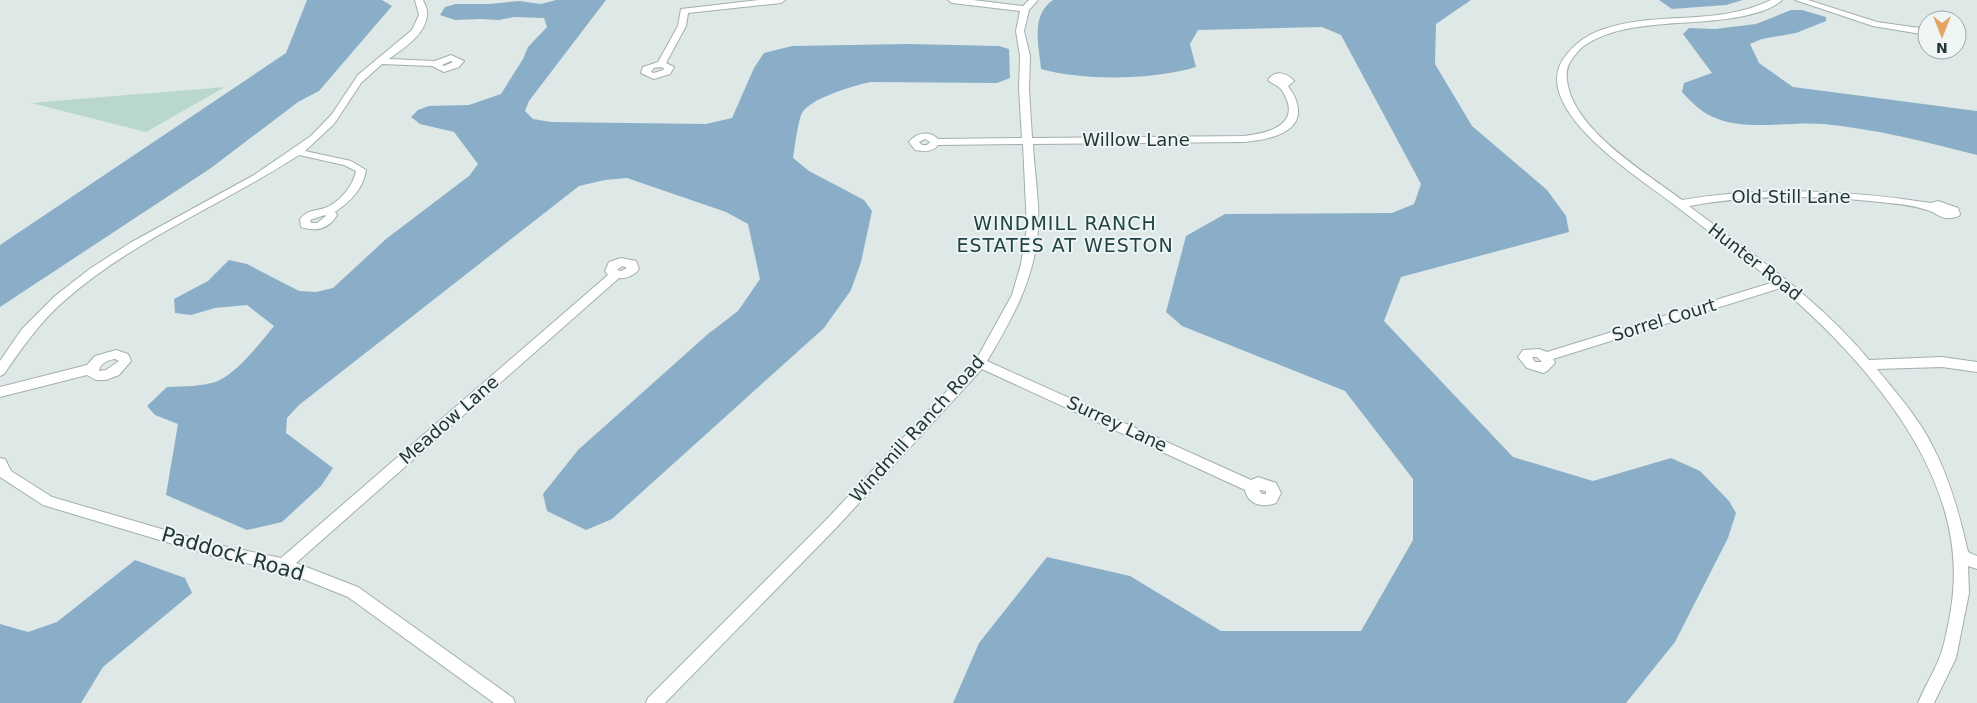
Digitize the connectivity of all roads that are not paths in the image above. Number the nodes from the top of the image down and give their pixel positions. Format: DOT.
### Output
graph roads {
  1 [pos="419,0"];
  2 [pos="781,0"];
  3 [pos="952,0"];
  4 [pos="1778,0"];
  5 [pos="1799,0"];
  6 [pos="1030,4"];
  7 [pos="1917,30"];
  8 [pos="379,61"];
  9 [pos="437,64"];
  10 [pos="661,64"];
  11 [pos="1283,84"];
  12 [pos="1028,141"];
  13 [pos="935,142"];
  14 [pos="298,152"];
  15 [pos="1680,204"];
  16 [pos="1932,207"];
  17 [pos="327,211"];
  18 [pos="615,275"];
  19 [pos="1783,283"];
  20 [pos="1546,357"];
  21 [pos="980,363"];
  22 [pos="1868,365"];
  23 [pos="1977,367"];
  24 [pos="91,369"];
  25 [pos="0,371"];
  26 [pos="0,392"];
  27 [pos="0,463"];
  28 [pos="1252,487"];
  29 [pos="1961,556"];
  30 [pos="1977,562"];
  31 [pos="284,565"];
  32 [pos="507,703"];
  33 [pos="654,703"];
  34 [pos="1926,703"];
  1 -- 8 [label="street"];
  2 -- 10 [label="street"];
  3 -- 6 [label="street"];
  4 -- 15 [label="street, Hunter Road"];
  5 -- 7 [label="street"];
  6 -- 12 [label="street, Windmill Ranch Road"];
  8 -- 9 [label="street"];
  8 -- 14 [label="street"];
  11 -- 12 [label="street, Willow Lane"];
  12 -- 13 [label="street, Willow Lane"];
  12 -- 21 [label="street, Windmill Ranch Road"];
  14 -- 17 [label="street"];
  14 -- 25 [label="street"];
  15 -- 16 [label="street, Old Still Lane"];
  15 -- 19 [label="street, Hunter Road"];
  18 -- 31 [label="street, Meadow Lane"];
  19 -- 20 [label="street, Sorrel Court"];
  19 -- 22 [label="street, Hunter Road"];
  21 -- 28 [label="street, Surrey Lane"];
  21 -- 33 [label="street, Windmill Ranch Road"];
  22 -- 23 [label="street"];
  22 -- 29 [label="street, Hunter Road"];
  24 -- 26 [label="street"];
  27 -- 31 [label="street, Paddock Road"];
  29 -- 30 [label="street"];
  29 -- 34 [label="street, Hunter Road"];
  31 -- 32 [label="street, Paddock Road"];
}
